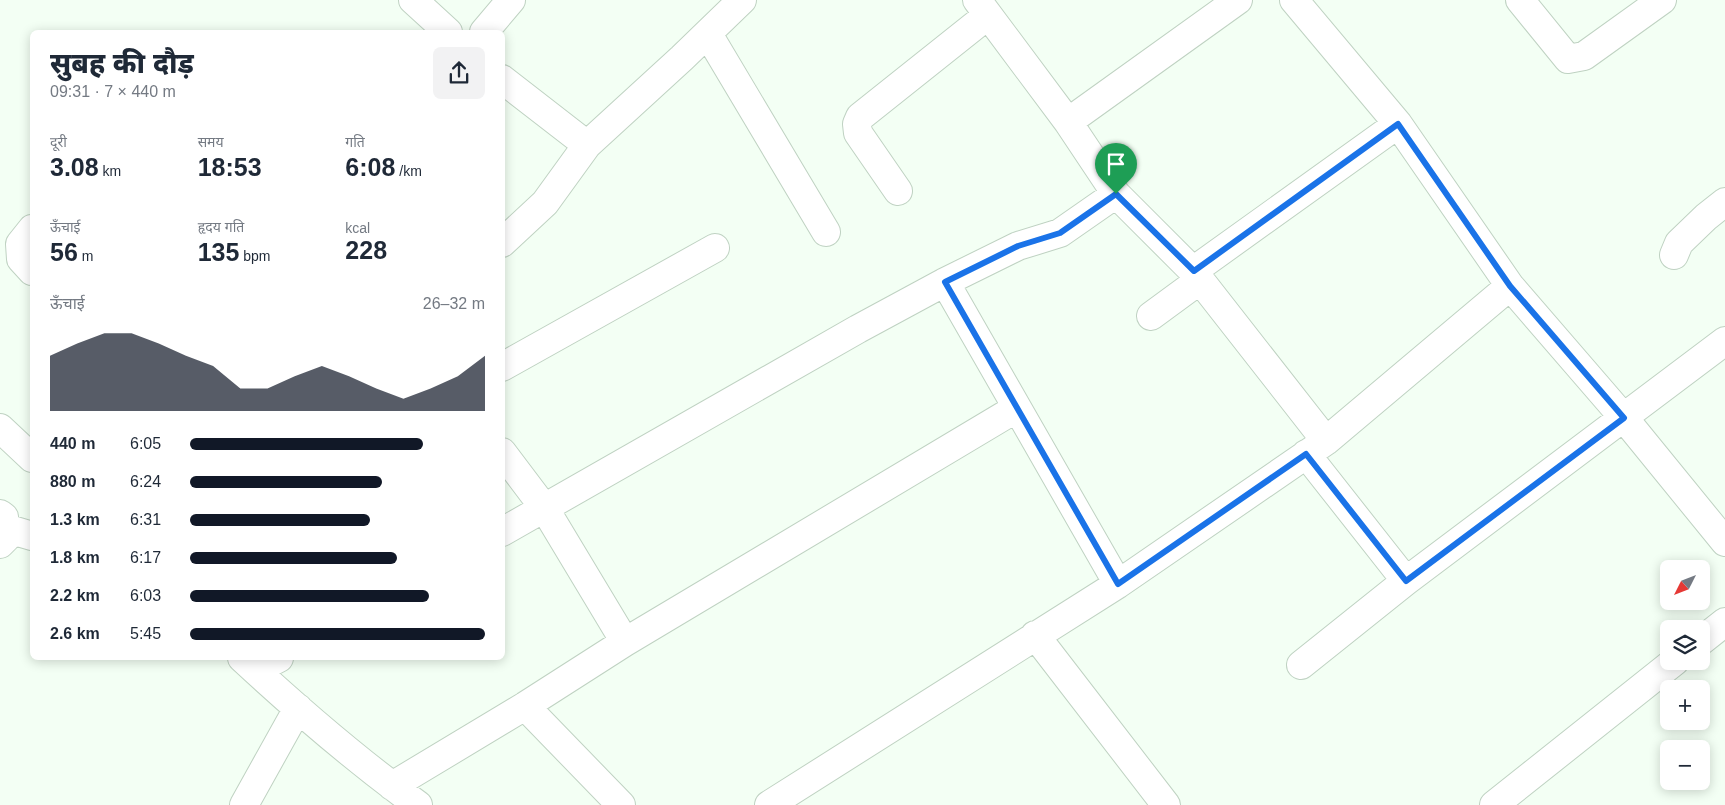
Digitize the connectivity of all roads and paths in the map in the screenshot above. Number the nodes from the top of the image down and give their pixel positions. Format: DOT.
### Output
graph roads {
  1 [pos="413,0"];
  2 [pos="511,0"];
  3 [pos="742,0"];
  4 [pos="1238,0"];
  5 [pos="1294,0"];
  6 [pos="1520,0"];
  7 [pos="1662,0"];
  8 [pos="982,8"];
  9 [pos="446,30"];
  10 [pos="486,30"];
  11 [pos="708,34"];
  12 [pos="505,81"];
  13 [pos="1068,122"];
  14 [pos="1398,124"];
  15 [pos="587,146"];
  16 [pos="898,191"];
  17 [pos="1116,194"];
  18 [pos="1725,202"];
  19 [pos="30,232"];
  20 [pos="826,232"];
  21 [pos="505,240"];
  22 [pos="715,248"];
  23 [pos="1674,255"];
  24 [pos="30,269"];
  25 [pos="1197,276"];
  26 [pos="945,282"];
  27 [pos="1510,286"];
  28 [pos="1151,316"];
  29 [pos="1725,341"];
  30 [pos="505,365"];
  31 [pos="1018,408"];
  32 [pos="1624,418"];
  33 [pos="1316,447"];
  34 [pos="505,456"];
  35 [pos="545,509"];
  36 [pos="2,528"];
  37 [pos="505,530"];
  38 [pos="30,535"];
  39 [pos="1725,542"];
  40 [pos="1406,581"];
  41 [pos="1118,584"];
  42 [pos="1725,622"];
  43 [pos="1710,633"];
  44 [pos="1035,636"];
  45 [pos="625,642"];
  46 [pos="259,662"];
  47 [pos="1302,665"];
  48 [pos="1664,670"];
  49 [pos="525,706"];
  50 [pos="298,708"];
  51 [pos="392,786"];
  52 [pos="244,805"];
  53 [pos="418,805"];
  54 [pos="621,805"];
  55 [pos="769,805"];
  56 [pos="1166,805"];
  57 [pos="1494,805"];
  1 -- 9 [label="street"];
  2 -- 10 [label="street"];
  3 -- 11 [label="street"];
  4 -- 13 [label="street"];
  5 -- 14 [label="street"];
  6 -- 7 [label="street"];
  8 -- 13 [label="street"];
  8 -- 16 [label="street"];
  11 -- 15 [label="street"];
  11 -- 20 [label="street"];
  12 -- 15 [label="street"];
  13 -- 17 [label="street"];
  14 -- 25 [label="street"];
  14 -- 27 [label="street"];
  15 -- 21 [label="street"];
  17 -- 25 [label="street"];
  17 -- 26 [label="street"];
  18 -- 23 [label="street"];
  19 -- 24 [label="street"];
  22 -- 30 [label="street"];
  25 -- 28 [label="street"];
  25 -- 33 [label="street"];
  26 -- 31 [label="street"];
  26 -- 35 [label="street"];
  27 -- 32 [label="street"];
  27 -- 33 [label="street"];
  29 -- 32 [label="street"];
  31 -- 41 [label="street"];
  31 -- 45 [label="street"];
  32 -- 39 [label="street"];
  32 -- 40 [label="street"];
  33 -- 40 [label="street"];
  33 -- 41 [label="street"];
  34 -- 35 [label="street"];
  35 -- 37 [label="street"];
  35 -- 45 [label="street"];
  36 -- 38 [label="street"];
  40 -- 47 [label="street"];
  41 -- 44 [label="street"];
  42 -- 43 [label="street"];
  44 -- 55 [label="street"];
  44 -- 56 [label="street"];
  45 -- 49 [label="street"];
  46 -- 50 [label="street"];
  48 -- 57 [label="street"];
  49 -- 51 [label="street"];
  49 -- 54 [label="street"];
  50 -- 51 [label="street"];
  50 -- 52 [label="street"];
  51 -- 53 [label="street"];
}
